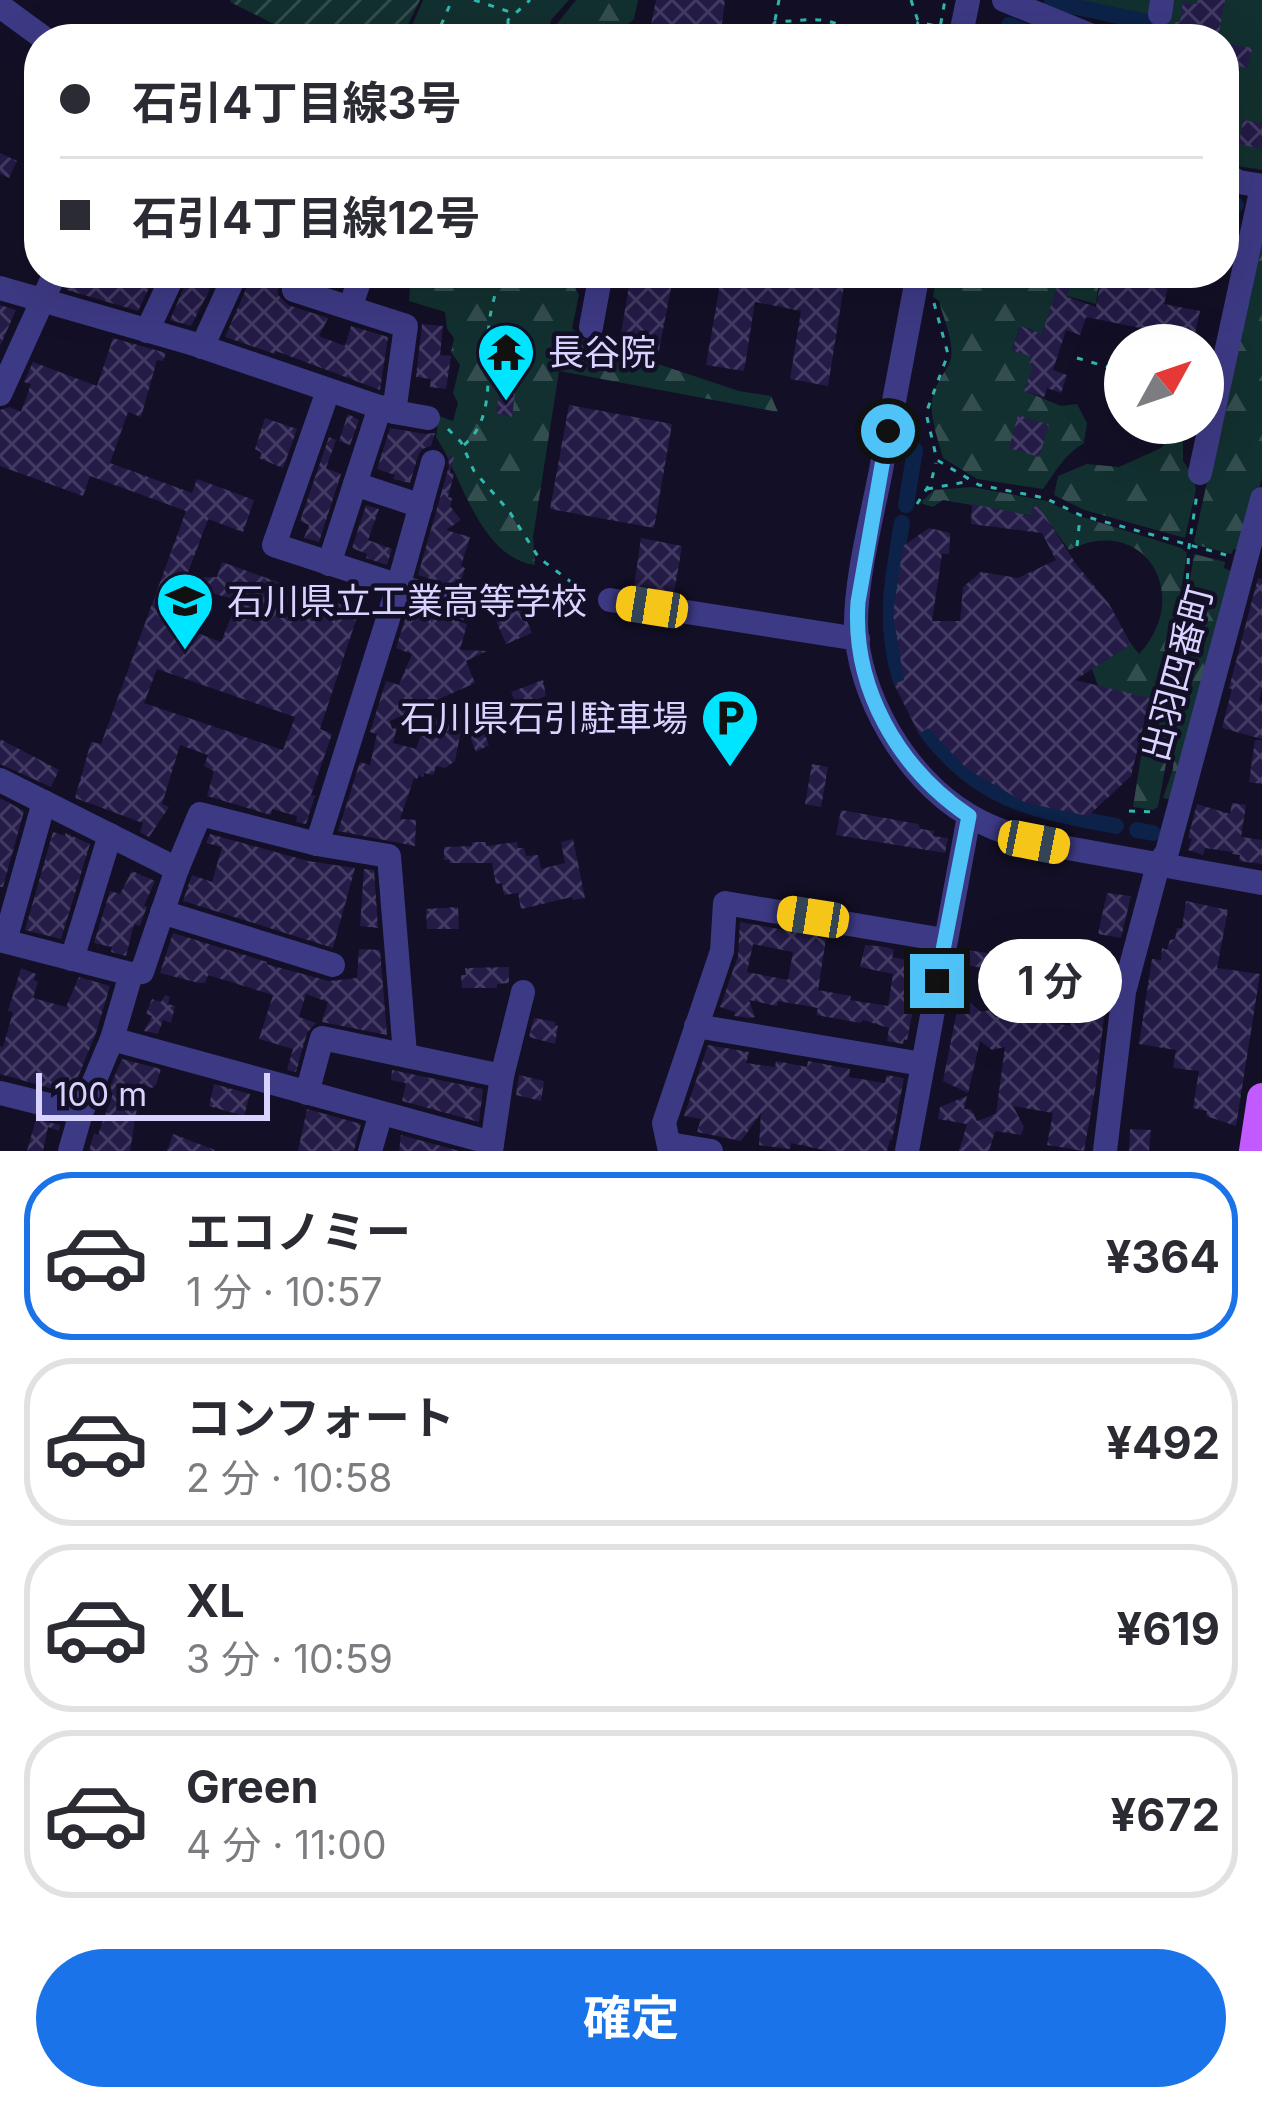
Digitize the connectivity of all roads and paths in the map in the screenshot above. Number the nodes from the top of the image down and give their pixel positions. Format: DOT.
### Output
graph roads {
  1 [pos="474,0"];
  2 [pos="530,0"];
  3 [pos="779,0"];
  4 [pos="910,0"];
  5 [pos="1004,0"];
  6 [pos="0,6"];
  7 [pos="1049,9"];
  8 [pos="514,14"];
  9 [pos="775,22"];
  10 [pos="918,22"];
  11 [pos="25,24"];
  12 [pos="508,24"];
  13 [pos="842,24"];
  14 [pos="924,24"];
  15 [pos="1262,186"];
  16 [pos="0,288"];
  17 [pos="49,288"];
  18 [pos="167,288"];
  19 [pos="229,288"];
  20 [pos="357,288"];
  21 [pos="497,288"];
  22 [pos="598,288"];
  23 [pos="915,288"];
  24 [pos="294,290"];
  25 [pos="44,299"];
  26 [pos="933,299"];
  27 [pos="350,308"];
  28 [pos="591,327"];
  29 [pos="147,331"];
  30 [pos="202,346"];
  31 [pos="1077,358"];
  32 [pos="1104,366"];
  33 [pos="328,391"];
  34 [pos="0,394"];
  35 [pos="387,410"];
  36 [pos="428,418"];
  37 [pos="463,446"];
  38 [pos="937,460"];
  39 [pos="434,462"];
  40 [pos="1200,473"];
  41 [pos="973,481"];
  42 [pos="355,484"];
  43 [pos="927,489"];
  44 [pos="1262,499"];
  45 [pos="917,504"];
  46 [pos="421,506"];
  47 [pos="1080,515"];
  48 [pos="1077,546"];
  49 [pos="1189,547"];
  50 [pos="1254,562"];
  51 [pos="329,564"];
  52 [pos="398,586"];
  53 [pos="610,600"];
  54 [pos="466,608"];
  55 [pos="858,639"];
  56 [pos="1169,766"];
  57 [pos="0,780"];
  58 [pos="44,802"];
  59 [pos="1129,811"];
  60 [pos="1160,812"];
  61 [pos="969,816"];
  62 [pos="110,835"];
  63 [pos="317,844"];
  64 [pos="1158,865"];
  65 [pos="177,868"];
  66 [pos="1262,883"];
  67 [pos="162,912"];
  68 [pos="3,940"];
  69 [pos="944,940"];
  70 [pos="72,959"];
  71 [pos="333,964"];
  72 [pos="131,974"];
  73 [pos="523,992"];
  74 [pos="696,1026"];
  75 [pos="112,1039"];
  76 [pos="405,1054"];
  77 [pos="922,1064"];
  78 [pos="502,1076"];
  79 [pos="0,1093"];
  80 [pos="307,1094"];
  81 [pos="1262,1098"];
  82 [pos="81,1113"];
  83 [pos="381,1113"];
  84 [pos="492,1147"];
  85 [pos="669,1147"];
  86 [pos="70,1151"];
  87 [pos="370,1151"];
  88 [pos="711,1151"];
  89 [pos="908,1151"];
  90 [pos="1105,1151"];
  91 [pos="1254,1151"];
  1 -- 8 [label="path"];
  2 -- 8 [label="path"];
  3 -- 9 [label="path"];
  4 -- 10 [label="path"];
  5 -- 7 [label="street"];
  6 -- 11 [label="street"];
  8 -- 12 [label="path"];
  9 -- 13 [label="path"];
  10 -- 14 [label="path"];
  15 -- 40 [label="street"];
  16 -- 25 [label="street"];
  17 -- 25 [label="street"];
  18 -- 29 [label="street"];
  19 -- 30 [label="street"];
  20 -- 27 [label="street"];
  21 -- 37 [label="path"];
  22 -- 28 [label="street"];
  23 -- 55 [label="street"];
  24 -- 27 [label="street"];
  25 -- 29 [label="street"];
  25 -- 34 [label="street"];
  26 -- 38 [label="path"];
  27 -- 35 [label="street"];
  29 -- 30 [label="street"];
  30 -- 33 [label="street"];
  31 -- 32 [label="path"];
  33 -- 35 [label="street"];
  33 -- 51 [label="street"];
  35 -- 36 [label="street"];
  35 -- 42 [label="street"];
  36 -- 37 [label="path"];
  37 -- 53 [label="path"];
  38 -- 41 [label="path"];
  38 -- 43 [label="path"];
  39 -- 46 [label="street"];
  40 -- 49 [label="path"];
  41 -- 43 [label="path"];
  41 -- 47 [label="path"];
  42 -- 46 [label="street"];
  42 -- 51 [label="street"];
  43 -- 45 [label="path"];
  44 -- 50 [label="street, 出羽四番町"];
  46 -- 52 [label="street"];
  47 -- 48 [label="path"];
  47 -- 49 [label="path"];
  49 -- 50 [label="path"];
  49 -- 56 [label="path"];
  50 -- 64 [label="street, 出羽四番町"];
  51 -- 52 [label="street"];
  52 -- 54 [label="street"];
  52 -- 63 [label="street"];
  53 -- 55 [label="street"];
  55 -- 61 [label="street"];
  57 -- 58 [label="street"];
  58 -- 62 [label="street"];
  58 -- 68 [label="street"];
  59 -- 60 [label="path"];
  61 -- 64 [label="street"];
  61 -- 69 [label="street"];
  62 -- 65 [label="street"];
  62 -- 70 [label="street"];
  63 -- 65 [label="street"];
  63 -- 76 [label="street"];
  64 -- 66 [label="street"];
  64 -- 90 [label="street, 出羽四番町"];
  65 -- 67 [label="street"];
  67 -- 71 [label="street"];
  67 -- 72 [label="street"];
  68 -- 70 [label="street"];
  69 -- 74 [label="street"];
  69 -- 77 [label="street"];
  70 -- 72 [label="street"];
  72 -- 75 [label="street"];
  73 -- 78 [label="street"];
  74 -- 77 [label="street"];
  74 -- 85 [label="street"];
  75 -- 80 [label="street"];
  75 -- 82 [label="street"];
  76 -- 78 [label="street"];
  76 -- 80 [label="street"];
  77 -- 89 [label="street"];
  78 -- 84 [label="street"];
  79 -- 82 [label="street"];
  80 -- 83 [label="street"];
  81 -- 91 [label="main road"];
  82 -- 86 [label="street"];
  83 -- 84 [label="street"];
  83 -- 87 [label="street"];
  85 -- 88 [label="street"];
}
